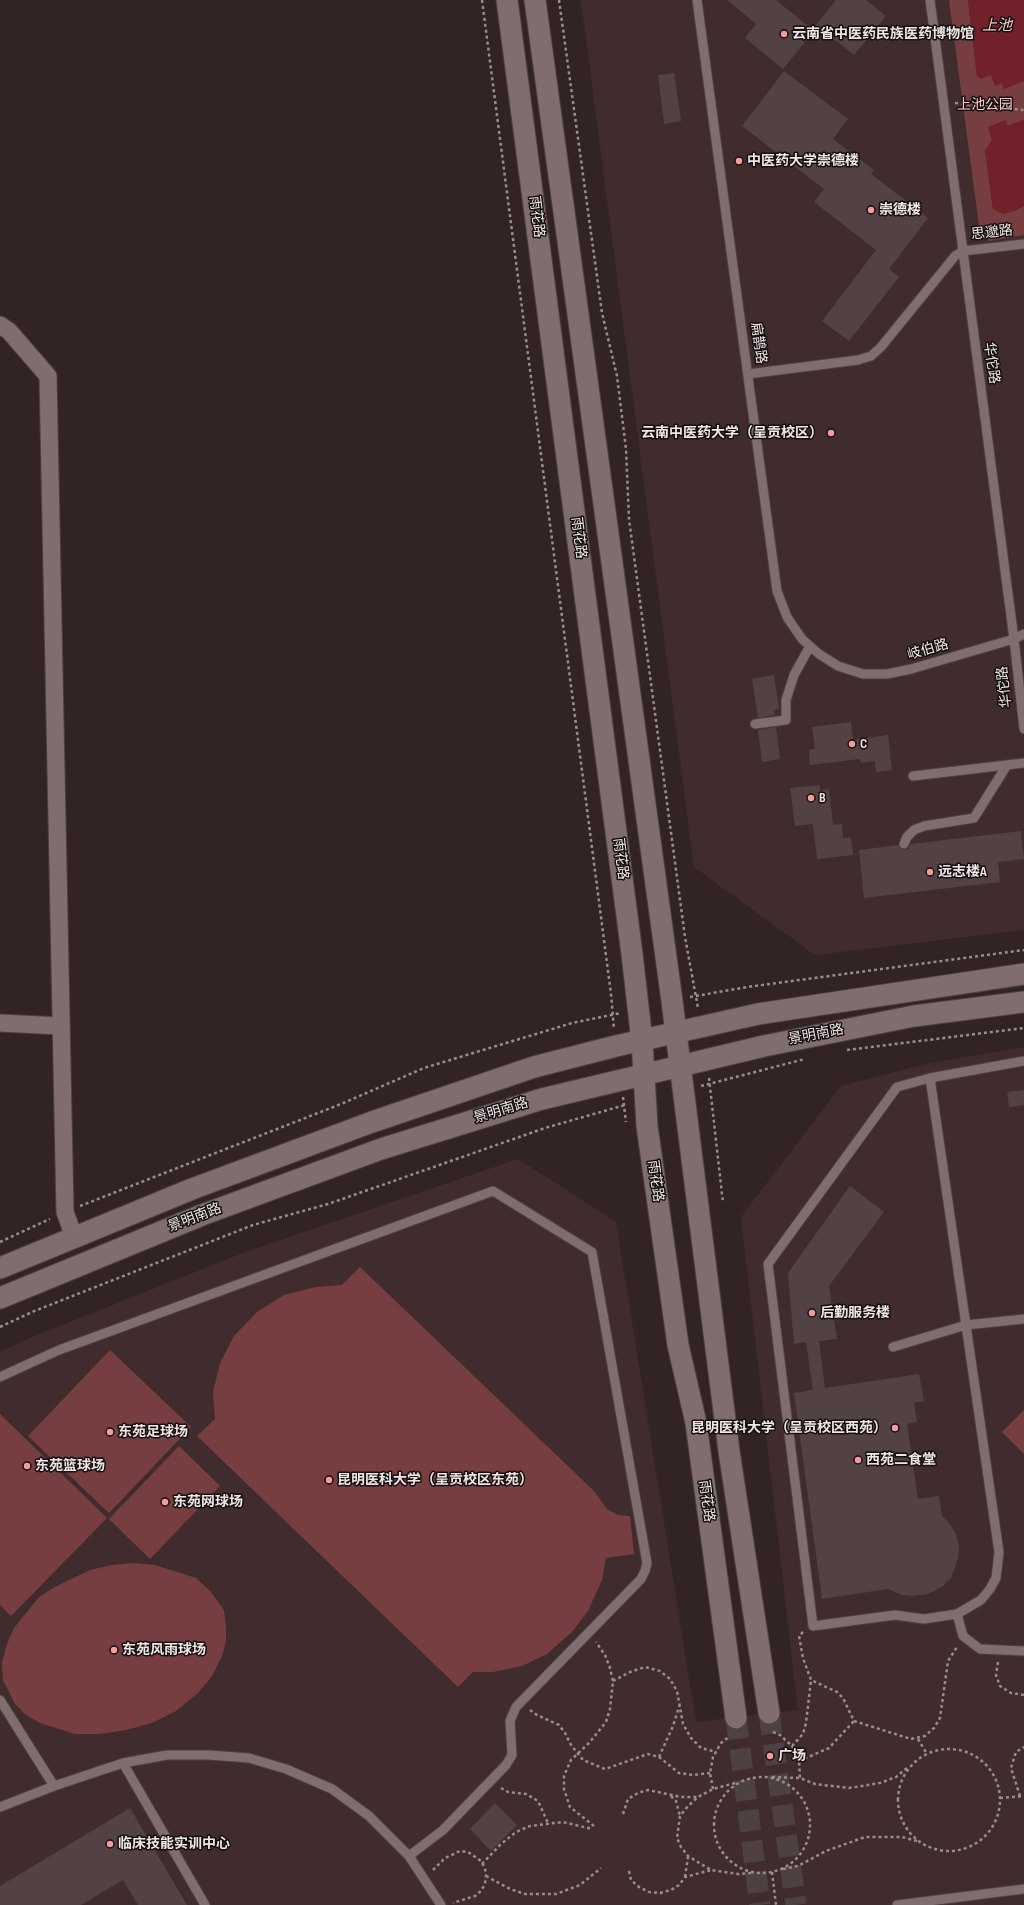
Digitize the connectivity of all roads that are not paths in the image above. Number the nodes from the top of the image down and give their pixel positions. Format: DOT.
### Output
graph roads {
  1 [pos="507,0"];
  2 [pos="535,0"];
  3 [pos="697,0"];
  4 [pos="930,0"];
  5 [pos="1024,244"];
  6 [pos="962,251"];
  7 [pos="0,325"];
  8 [pos="748,374"];
  9 [pos="1024,634"];
  10 [pos="1014,639"];
  11 [pos="810,646"];
  12 [pos="838,666"];
  13 [pos="755,724"];
  14 [pos="1024,729"];
  15 [pos="1024,763"];
  16 [pos="1007,765"];
  17 [pos="913,776"];
  18 [pos="904,844"];
  19 [pos="1024,974"];
  20 [pos="1024,1002"];
  21 [pos="0,1023"];
  22 [pos="61,1026"];
  23 [pos="676,1033"];
  24 [pos="642,1041"];
  25 [pos="1024,1061"];
  26 [pos="680,1066"];
  27 [pos="644,1074"];
  28 [pos="930,1078"];
  29 [pos="74,1237"];
  30 [pos="0,1268"];
  31 [pos="0,1298"];
  32 [pos="1024,1319"];
  33 [pos="966,1325"];
  34 [pos="893,1347"];
  35 [pos="0,1377"];
  36 [pos="957,1614"];
  37 [pos="1024,1651"];
  38 [pos="0,1700"];
  39 [pos="767,1721"];
  40 [pos="735,1725"];
  41 [pos="123,1763"];
  42 [pos="54,1786"];
  43 [pos="0,1807"];
  44 [pos="409,1856"];
  45 [pos="1024,1889"];
  46 [pos="205,1905"];
  47 [pos="440,1905"];
  48 [pos="897,1905"];
  1 -- 24 [label="street, 雨花路"];
  2 -- 23 [label="street, 雨花路"];
  3 -- 8 [label="lane, 扁鹊路"];
  4 -- 6 [label="lane, 华佗路"];
  5 -- 6 [label="lane, 思邈路"];
  6 -- 8 [label="lane"];
  6 -- 10 [label="lane, 华佗路"];
  7 -- 22 [label="street"];
  8 -- 11 [label="lane, 扁鹊路"];
  9 -- 10 [label="lane, 岐伯路"];
  10 -- 12 [label="lane, 岐伯路"];
  10 -- 14 [label="lane, 华佗路"];
  11 -- 12 [label="lane, 扁鹊路"];
  11 -- 13 [label="lane"];
  15 -- 16 [label="lane"];
  16 -- 17 [label="lane"];
  16 -- 18 [label="lane"];
  19 -- 23 [label="street, 景明南路"];
  20 -- 26 [label="street, 景明南路"];
  21 -- 22 [label="street"];
  22 -- 29 [label="street"];
  23 -- 24 [label="street, 景明南路"];
  23 -- 26 [label="street, 雨花路"];
  24 -- 27 [label="street, 雨花路"];
  24 -- 29 [label="street, 景明南路"];
  25 -- 28 [label="lane"];
  26 -- 27 [label="street, 景明南路"];
  26 -- 39 [label="street, 雨花路"];
  27 -- 31 [label="street, 景明南路"];
  27 -- 40 [label="street, 雨花路"];
  28 -- 33 [label="lane"];
  28 -- 36 [label="lane"];
  29 -- 30 [label="street, 景明南路"];
  32 -- 33 [label="lane"];
  33 -- 34 [label="lane"];
  33 -- 36 [label="lane"];
  35 -- 44 [label="lane"];
  36 -- 37 [label="lane"];
  38 -- 42 [label="lane"];
  41 -- 42 [label="lane"];
  41 -- 44 [label="lane"];
  41 -- 46 [label="lane"];
  42 -- 43 [label="lane"];
  44 -- 47 [label="lane"];
  45 -- 48 [label="lane"];
}
